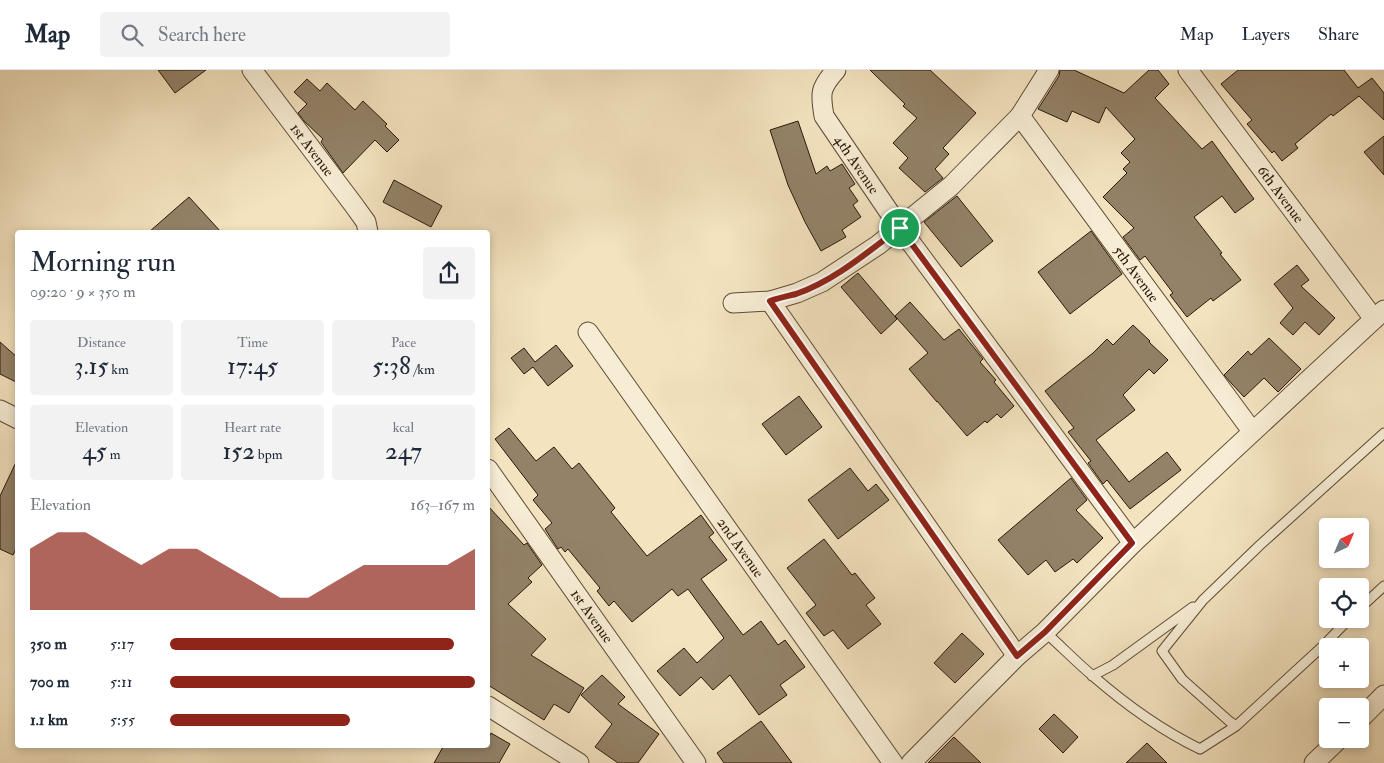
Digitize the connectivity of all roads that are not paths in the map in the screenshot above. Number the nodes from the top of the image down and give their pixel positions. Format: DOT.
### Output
graph roads {
  1 [pos="252,70"];
  2 [pos="836,70"];
  3 [pos="1049,70"];
  4 [pos="1188,70"];
  5 [pos="1020,116"];
  6 [pos="900,228"];
  7 [pos="368,230"];
  8 [pos="770,301"];
  9 [pos="733,303"];
  10 [pos="1379,314"];
  11 [pos="588,332"];
  12 [pos="1252,431"];
  13 [pos="1384,433"];
  14 [pos="490,472"];
  15 [pos="1132,543"];
  16 [pos="1384,586"];
  17 [pos="1203,600"];
  18 [pos="1369,600"];
  19 [pos="1340,628"];
  20 [pos="1045,632"];
  21 [pos="1017,656"];
  22 [pos="1092,676"];
  23 [pos="1384,695"];
  24 [pos="490,707"];
  25 [pos="1369,709"];
  26 [pos="1236,726"];
  27 [pos="1330,748"];
  28 [pos="579,763"];
  29 [pos="696,763"];
  30 [pos="893,763"];
  31 [pos="911,763"];
  32 [pos="1314,763"];
  1 -- 7 [label="street, 1st Avenue"];
  2 -- 6 [label="street, 4th Avenue"];
  3 -- 5 [label="street"];
  4 -- 10 [label="street, 6th Avenue"];
  5 -- 6 [label="street"];
  5 -- 12 [label="street, 5th Avenue"];
  6 -- 8 [label="street"];
  6 -- 15 [label="street, 4th Avenue"];
  8 -- 9 [label="street"];
  8 -- 21 [label="street"];
  10 -- 12 [label="street"];
  11 -- 30 [label="street, 2nd Avenue"];
  12 -- 15 [label="street"];
  13 -- 17 [label="lane"];
  14 -- 29 [label="street, 1st Avenue"];
  15 -- 20 [label="street"];
  16 -- 18 [label="lane"];
  17 -- 22 [label="lane"];
  17 -- 26 [label="lane"];
  19 -- 26 [label="lane"];
  20 -- 21 [label="street"];
  20 -- 22 [label="lane"];
  21 -- 31 [label="street"];
  22 -- 26 [label="lane"];
  23 -- 25 [label="street"];
  24 -- 28 [label="street"];
  27 -- 32 [label="street"];
}
